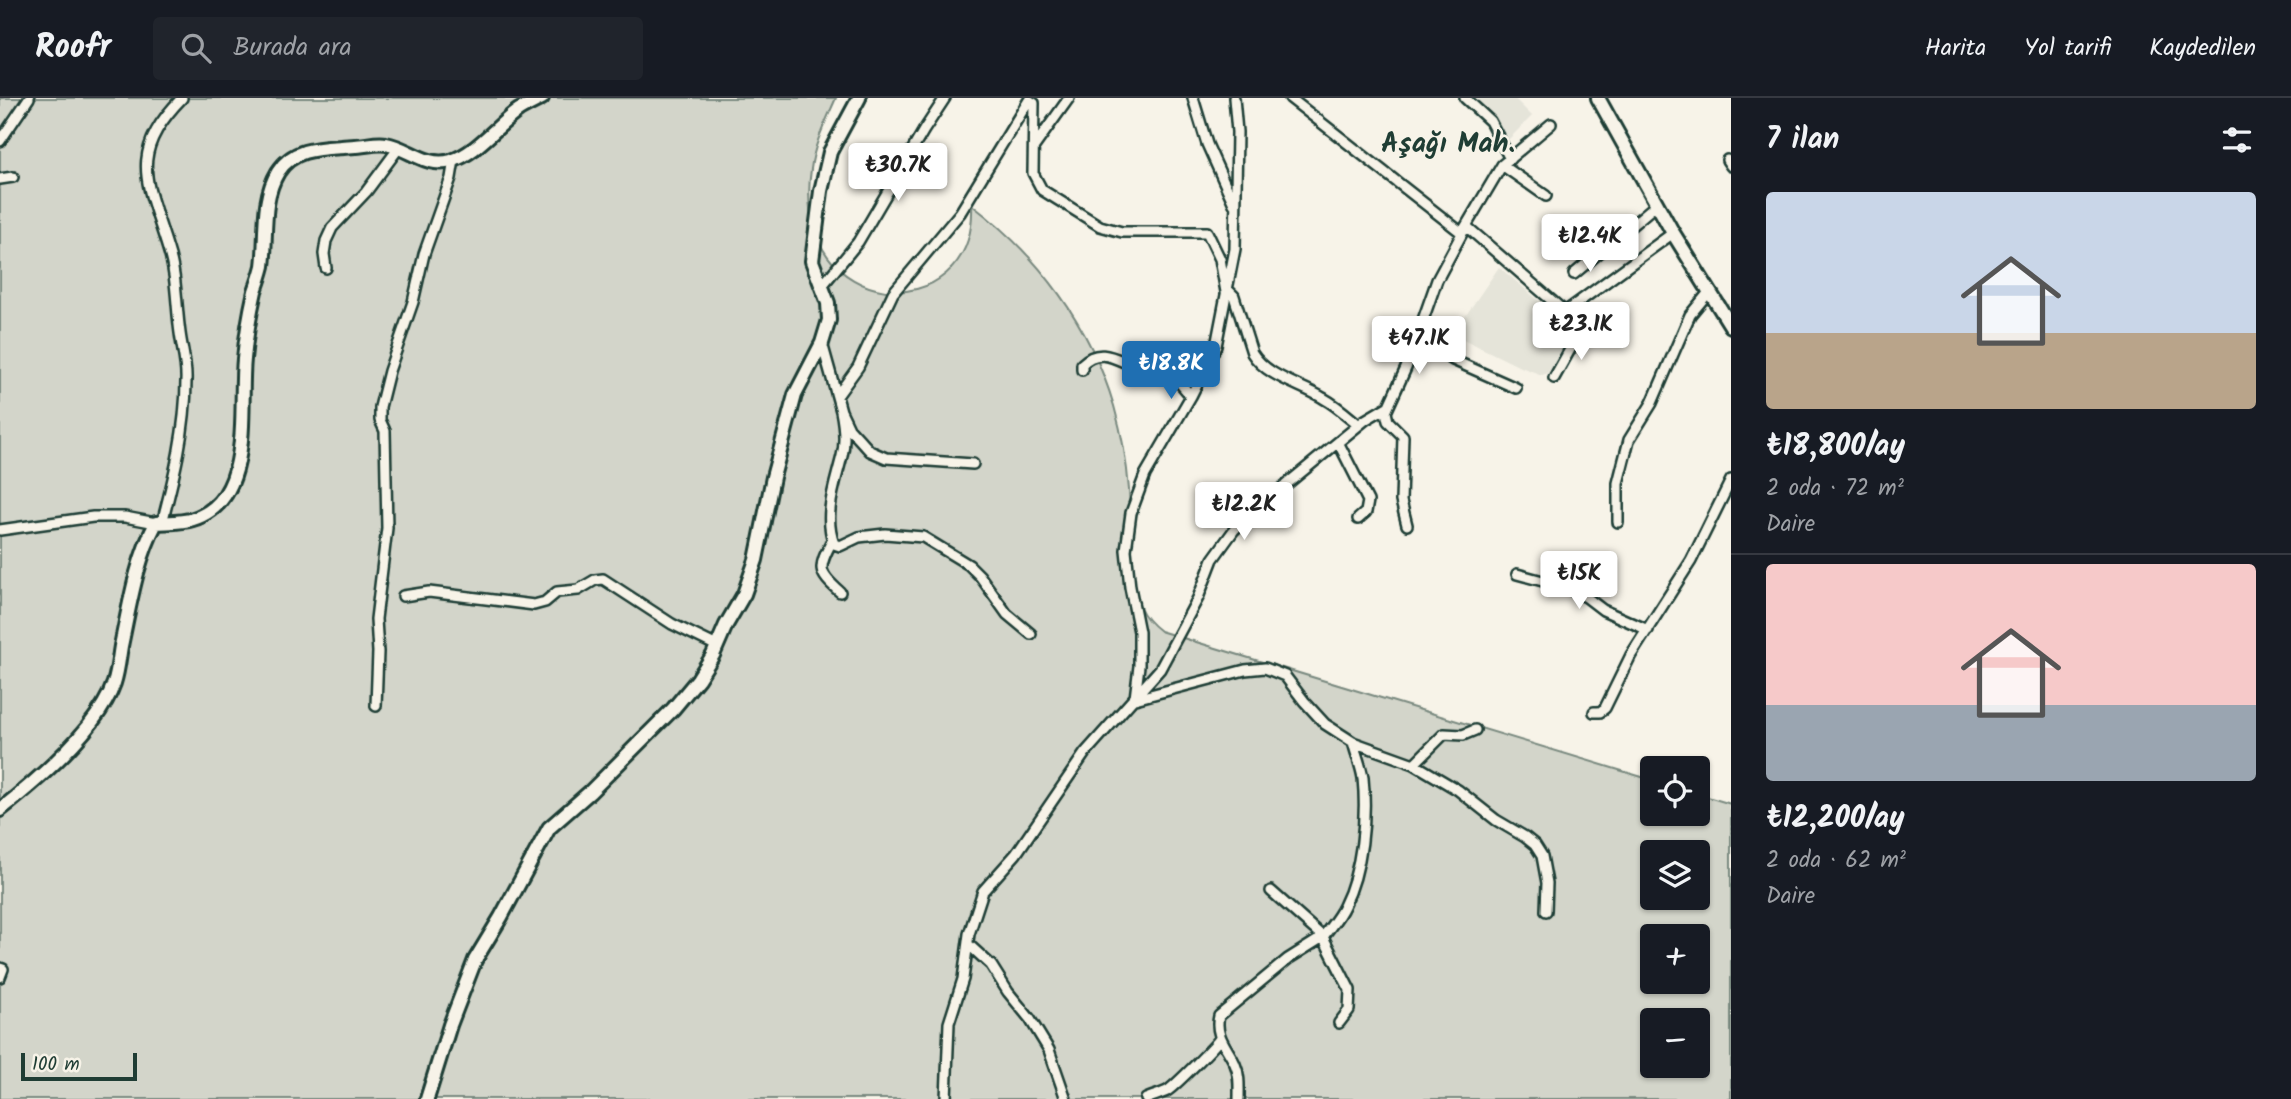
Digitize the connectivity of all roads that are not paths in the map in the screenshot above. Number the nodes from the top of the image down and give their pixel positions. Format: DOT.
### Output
graph roads {
  1 [pos="29,98"];
  2 [pos="181,98"];
  3 [pos="542,98"];
  4 [pos="859,98"];
  5 [pos="945,98"];
  6 [pos="1069,98"];
  7 [pos="1193,98"];
  8 [pos="1234,98"];
  9 [pos="1290,98"];
  10 [pos="1465,98"];
  11 [pos="1598,98"];
  12 [pos="1030,99"];
  13 [pos="1551,124"];
  14 [pos="0,141"];
  15 [pos="1033,148"];
  16 [pos="398,149"];
  17 [pos="454,160"];
  18 [pos="1506,162"];
  19 [pos="13,177"];
  20 [pos="0,179"];
  21 [pos="1546,196"];
  22 [pos="1657,204"];
  23 [pos="1235,207"];
  24 [pos="1464,230"];
  25 [pos="1673,233"];
  26 [pos="326,268"];
  27 [pos="1574,274"];
  28 [pos="822,286"];
  29 [pos="1227,291"];
  30 [pos="1709,292"];
  31 [pos="1565,312"];
  32 [pos="1731,326"];
  33 [pos="1416,337"];
  34 [pos="822,343"];
  35 [pos="1082,370"];
  36 [pos="1554,379"];
  37 [pos="1516,388"];
  38 [pos="837,396"];
  39 [pos="1191,396"];
  40 [pos="1387,407"];
  41 [pos="841,411"];
  42 [pos="1359,425"];
  43 [pos="1338,442"];
  44 [pos="973,464"];
  45 [pos="1731,480"];
  46 [pos="1358,519"];
  47 [pos="1618,522"];
  48 [pos="159,523"];
  49 [pos="1407,524"];
  50 [pos="0,530"];
  51 [pos="832,541"];
  52 [pos="1517,574"];
  53 [pos="840,592"];
  54 [pos="403,596"];
  55 [pos="1648,630"];
  56 [pos="1031,634"];
  57 [pos="717,646"];
  58 [pos="1135,699"];
  59 [pos="376,706"];
  60 [pos="1594,712"];
  61 [pos="1475,730"];
  62 [pos="1353,742"];
  63 [pos="1414,764"];
  64 [pos="0,810"];
  65 [pos="1271,891"];
  66 [pos="1546,911"];
  67 [pos="1323,937"];
  68 [pos="968,944"];
  69 [pos="0,968"];
  70 [pos="0,977"];
  71 [pos="1339,1023"];
  72 [pos="1220,1038"];
  73 [pos="427,1099"];
  74 [pos="946,1099"];
  75 [pos="1066,1099"];
  76 [pos="1146,1099"];
  77 [pos="1239,1099"];
  1 -- 14 [label="street"];
  2 -- 48 [label="street"];
  3 -- 17 [label="street"];
  4 -- 28 [label="street"];
  5 -- 28 [label="street"];
  6 -- 15 [label="street"];
  7 -- 23 [label="street"];
  8 -- 23 [label="street"];
  9 -- 24 [label="street"];
  10 -- 18 [label="street"];
  11 -- 22 [label="street"];
  12 -- 15 [label="street"];
  12 -- 38 [label="street"];
  13 -- 18 [label="street"];
  15 -- 29 [label="street"];
  16 -- 17 [label="street"];
  16 -- 26 [label="street"];
  16 -- 48 [label="street"];
  17 -- 59 [label="street"];
  18 -- 21 [label="street"];
  18 -- 24 [label="street"];
  19 -- 20 [label="street"];
  22 -- 25 [label="street"];
  22 -- 27 [label="street"];
  23 -- 29 [label="street"];
  24 -- 31 [label="street"];
  24 -- 33 [label="street"];
  25 -- 30 [label="street"];
  25 -- 31 [label="street"];
  28 -- 34 [label="street"];
  29 -- 39 [label="street"];
  29 -- 42 [label="street"];
  30 -- 32 [label="street"];
  30 -- 47 [label="street"];
  31 -- 36 [label="street"];
  33 -- 37 [label="street"];
  33 -- 40 [label="street"];
  34 -- 38 [label="street"];
  34 -- 57 [label="street"];
  35 -- 39 [label="street"];
  38 -- 41 [label="street"];
  39 -- 58 [label="street"];
  40 -- 42 [label="street"];
  40 -- 49 [label="street"];
  41 -- 44 [label="street"];
  41 -- 51 [label="street"];
  42 -- 43 [label="street"];
  43 -- 46 [label="street"];
  43 -- 58 [label="street"];
  45 -- 55 [label="street"];
  48 -- 50 [label="street"];
  48 -- 64 [label="street"];
  51 -- 53 [label="street"];
  51 -- 56 [label="street"];
  52 -- 55 [label="street"];
  54 -- 57 [label="street"];
  55 -- 60 [label="street"];
  57 -- 73 [label="street"];
  58 -- 62 [label="street"];
  58 -- 68 [label="street"];
  61 -- 63 [label="street"];
  62 -- 63 [label="street"];
  62 -- 67 [label="street"];
  63 -- 66 [label="street"];
  65 -- 67 [label="street"];
  67 -- 71 [label="street"];
  67 -- 72 [label="street"];
  68 -- 74 [label="street"];
  68 -- 75 [label="street"];
  69 -- 70 [label="street"];
  72 -- 76 [label="street"];
  72 -- 77 [label="street"];
}
